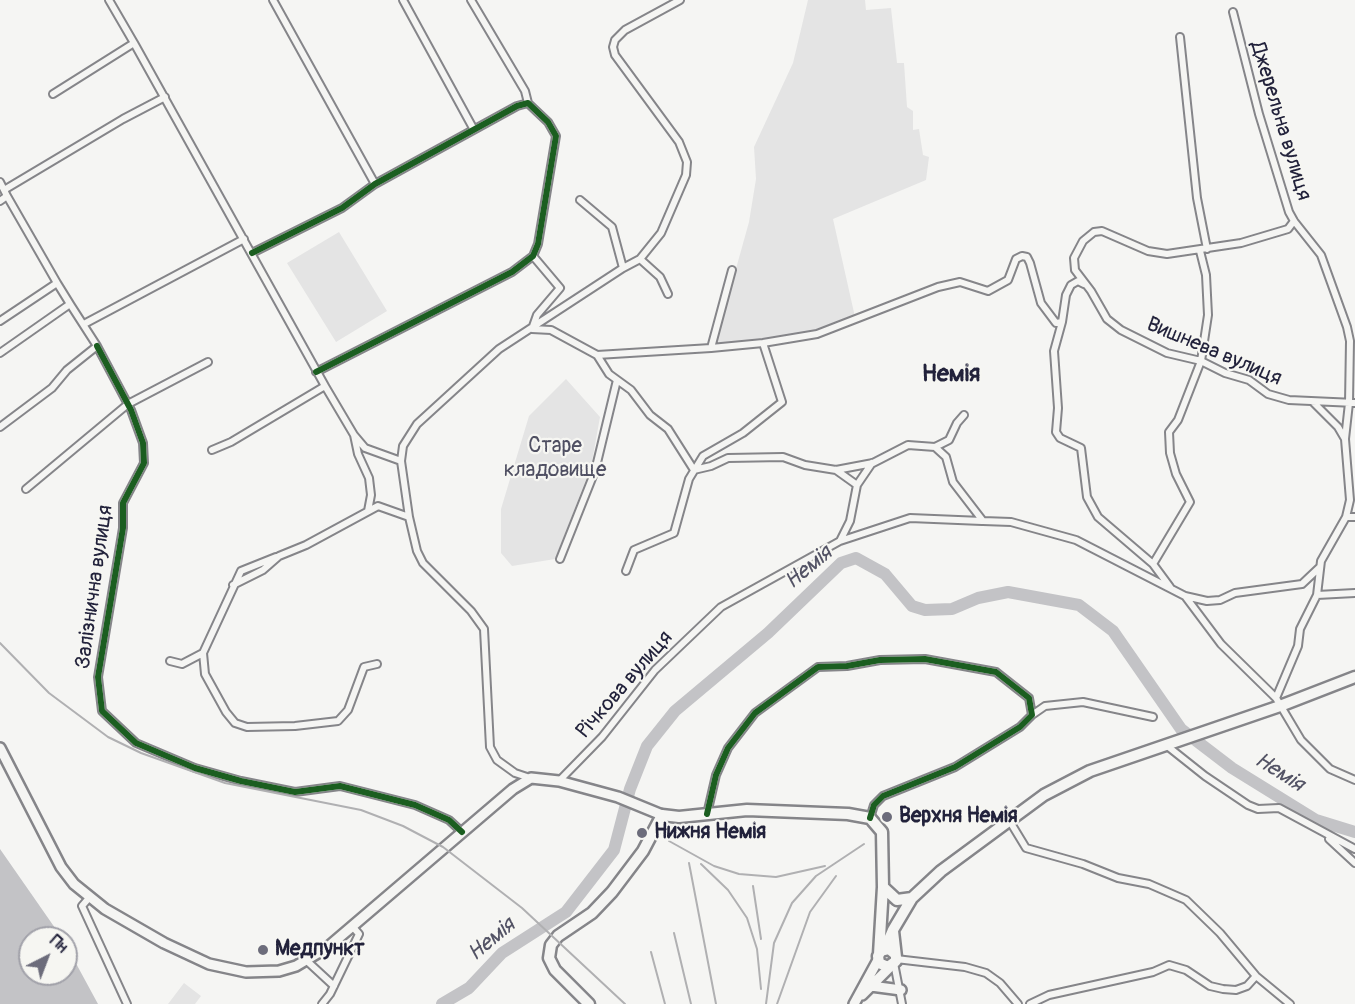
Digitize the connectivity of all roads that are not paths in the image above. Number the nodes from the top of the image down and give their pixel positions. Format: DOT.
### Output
graph roads {
  1 [pos="110,0"];
  2 [pos="273,0"];
  3 [pos="403,0"];
  4 [pos="471,0"];
  5 [pos="680,0"];
  6 [pos="1233,12"];
  7 [pos="1180,37"];
  8 [pos="134,43"];
  9 [pos="53,94"];
  10 [pos="165,97"];
  11 [pos="528,103"];
  12 [pos="473,128"];
  13 [pos="0,182"];
  14 [pos="375,184"];
  15 [pos="6,193"];
  16 [pos="580,200"];
  17 [pos="0,201"];
  18 [pos="1293,221"];
  19 [pos="244,239"];
  20 [pos="1204,250"];
  21 [pos="252,253"];
  22 [pos="533,256"];
  23 [pos="640,259"];
  24 [pos="623,268"];
  25 [pos="732,270"];
  26 [pos="57,283"];
  27 [pos="1085,284"];
  28 [pos="668,294"];
  29 [pos="70,304"];
  30 [pos="0,321"];
  31 [pos="1062,322"];
  32 [pos="84,324"];
  33 [pos="532,329"];
  34 [pos="763,343"];
  35 [pos="97,346"];
  36 [pos="711,348"];
  37 [pos="0,353"];
  38 [pos="597,355"];
  39 [pos="1201,361"];
  40 [pos="208,362"];
  41 [pos="316,372"];
  42 [pos="617,380"];
  43 [pos="325,387"];
  44 [pos="1313,402"];
  45 [pos="1352,403"];
  46 [pos="128,404"];
  47 [pos="964,415"];
  48 [pos="0,427"];
  49 [pos="354,435"];
  50 [pos="1345,439"];
  51 [pos="935,447"];
  52 [pos="212,450"];
  53 [pos="1355,458"];
  54 [pos="401,461"];
  55 [pos="873,463"];
  56 [pos="1348,464"];
  57 [pos="694,470"];
  58 [pos="836,470"];
  59 [pos="857,485"];
  60 [pos="26,489"];
  61 [pos="368,511"];
  62 [pos="409,517"];
  63 [pos="1346,517"];
  64 [pos="1355,517"];
  65 [pos="983,521"];
  66 [pos="840,541"];
  67 [pos="560,559"];
  68 [pos="1153,564"];
  69 [pos="1320,567"];
  70 [pos="626,572"];
  71 [pos="1172,590"];
  72 [pos="1235,593"];
  73 [pos="1355,593"];
  74 [pos="1185,596"];
  75 [pos="1317,596"];
  76 [pos="203,653"];
  77 [pos="170,661"];
  78 [pos="377,664"];
  79 [pos="1355,677"];
  80 [pos="1278,702"];
  81 [pos="1032,715"];
  82 [pos="1153,717"];
  83 [pos="1166,745"];
  84 [pos="0,748"];
  85 [pos="531,778"];
  86 [pos="1355,780"];
  87 [pos="560,781"];
  88 [pos="707,814"];
  89 [pos="662,815"];
  90 [pos="870,818"];
  91 [pos="1009,820"];
  92 [pos="462,832"];
  93 [pos="1326,836"];
  94 [pos="1355,849"];
  95 [pos="1355,863"];
  96 [pos="883,887"];
  97 [pos="89,898"];
  98 [pos="912,898"];
  99 [pos="352,926"];
  100 [pos="889,955"];
  101 [pos="308,961"];
  102 [pos="1256,976"];
  103 [pos="334,986"];
  104 [pos="871,986"];
  105 [pos="901,990"];
  106 [pos="855,1002"];
  107 [pos="127,1004"];
  108 [pos="322,1004"];
  109 [pos="588,1004"];
  110 [pos="903,1004"];
  111 [pos="1018,1004"];
  112 [pos="1030,1004"];
  113 [pos="1290,1004"];
  1 -- 8 [label="street"];
  2 -- 14 [label="street"];
  3 -- 12 [label="street"];
  4 -- 11 [label="street"];
  5 -- 23 [label="street"];
  6 -- 18 [label="street, Джерельна вулиця"];
  7 -- 20 [label="street"];
  8 -- 9 [label="street"];
  8 -- 10 [label="street"];
  10 -- 15 [label="street"];
  10 -- 19 [label="street"];
  11 -- 12 [label="street"];
  11 -- 22 [label="street"];
  12 -- 14 [label="street"];
  13 -- 15 [label="street, Залізнична вулиця"];
  14 -- 21 [label="street"];
  15 -- 17 [label="street"];
  15 -- 26 [label="street, Залізнична вулиця"];
  16 -- 24 [label="street"];
  18 -- 20 [label="street"];
  18 -- 45 [label="street, Джерельна вулиця"];
  19 -- 21 [label="street"];
  19 -- 32 [label="street"];
  20 -- 27 [label="street, Вишнева вулиця"];
  20 -- 39 [label="street"];
  21 -- 41 [label="street"];
  22 -- 33 [label="street"];
  22 -- 41 [label="street"];
  23 -- 24 [label="street"];
  23 -- 28 [label="street"];
  24 -- 33 [label="street"];
  25 -- 36 [label="street"];
  26 -- 29 [label="street, Залізнична вулиця"];
  26 -- 30 [label="street"];
  27 -- 31 [label="street"];
  27 -- 39 [label="street, Вишнева вулиця"];
  29 -- 32 [label="street, Залізнична вулиця"];
  29 -- 37 [label="street"];
  31 -- 34 [label="street"];
  31 -- 68 [label="street"];
  32 -- 35 [label="street, Залізнична вулиця"];
  33 -- 38 [label="street"];
  33 -- 54 [label="street"];
  34 -- 36 [label="street"];
  34 -- 57 [label="street"];
  35 -- 46 [label="street, Залізнична вулиця"];
  35 -- 48 [label="street"];
  36 -- 38 [label="street"];
  38 -- 42 [label="street"];
  39 -- 44 [label="street, Вишнева вулиця"];
  39 -- 68 [label="street"];
  40 -- 46 [label="street"];
  41 -- 43 [label="street"];
  42 -- 57 [label="street"];
  42 -- 67 [label="street"];
  43 -- 49 [label="street"];
  43 -- 52 [label="street"];
  44 -- 45 [label="street, Вишнева вулиця"];
  44 -- 50 [label="street"];
  45 -- 50 [label="street, Джерельна вулиця"];
  46 -- 60 [label="street"];
  46 -- 92 [label="street, Залізнична вулиця"];
  47 -- 51 [label="street"];
  49 -- 54 [label="street"];
  49 -- 61 [label="street"];
  50 -- 56 [label="street, Джерельна вулиця"];
  51 -- 55 [label="street"];
  51 -- 65 [label="street"];
  53 -- 56 [label="street"];
  54 -- 62 [label="street"];
  55 -- 58 [label="street"];
  55 -- 59 [label="street"];
  56 -- 63 [label="street, Джерельна вулиця"];
  57 -- 58 [label="street"];
  57 -- 70 [label="street"];
  58 -- 59 [label="street"];
  59 -- 66 [label="street"];
  61 -- 62 [label="street"];
  61 -- 76 [label="street"];
  62 -- 85 [label="street"];
  63 -- 64 [label="street"];
  63 -- 69 [label="street, Джерельна вулиця"];
  65 -- 66 [label="street, Річкова вулиця"];
  65 -- 71 [label="street, Річкова вулиця"];
  66 -- 87 [label="street, Річкова вулиця"];
  68 -- 71 [label="street"];
  69 -- 72 [label="street, Джерельна вулиця"];
  69 -- 75 [label="street, Джерельна вулиця"];
  71 -- 74 [label="street, Річкова вулиця"];
  72 -- 74 [label="street, Річкова вулиця"];
  73 -- 75 [label="street"];
  74 -- 80 [label="street, Річкова вулиця"];
  75 -- 80 [label="street, Джерельна вулиця"];
  76 -- 77 [label="street"];
  76 -- 78 [label="street"];
  79 -- 80 [label="highway"];
  80 -- 83 [label="highway"];
  80 -- 86 [label="street, Річкова вулиця"];
  81 -- 82 [label="street"];
  81 -- 88 [label="street"];
  81 -- 90 [label="street"];
  83 -- 91 [label="highway"];
  83 -- 93 [label="street"];
  84 -- 97 [label="main road"];
  85 -- 87 [label="main road"];
  85 -- 92 [label="main road"];
  87 -- 89 [label="main road"];
  88 -- 89 [label="highway"];
  88 -- 90 [label="highway"];
  89 -- 109 [label="highway"];
  90 -- 96 [label="highway"];
  91 -- 98 [label="highway"];
  91 -- 102 [label="street"];
  92 -- 99 [label="main road"];
  93 -- 94 [label="street"];
  93 -- 95 [label="street"];
  96 -- 98 [label="highway"];
  96 -- 100 [label="highway"];
  97 -- 101 [label="main road"];
  97 -- 107 [label="street"];
  98 -- 100 [label="highway"];
  99 -- 101 [label="main road"];
  99 -- 103 [label="street"];
  100 -- 104 [label="main road"];
  100 -- 105 [label="street"];
  100 -- 106 [label="main road"];
  100 -- 111 [label="street"];
  101 -- 103 [label="street"];
  102 -- 112 [label="street"];
  102 -- 113 [label="street"];
  103 -- 108 [label="street"];
  104 -- 105 [label="main road"];
  104 -- 106 [label="main road"];
  105 -- 110 [label="street"];
}
